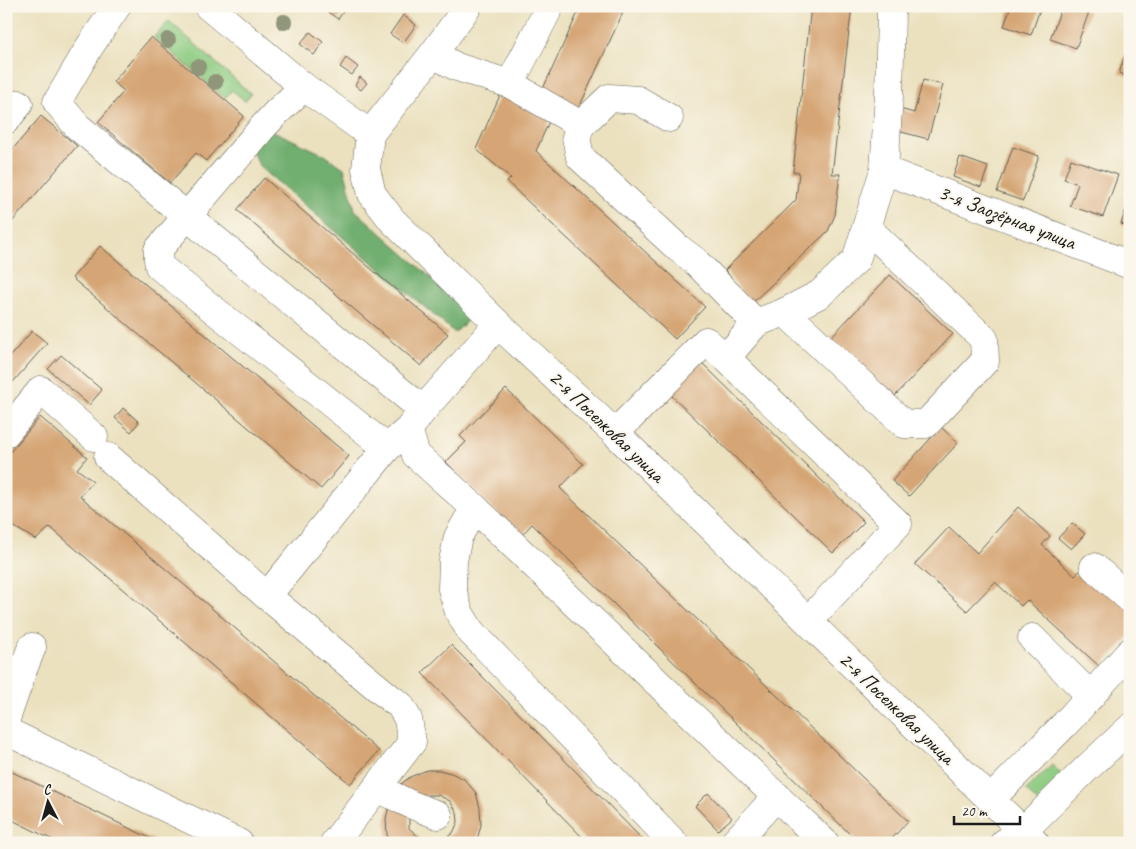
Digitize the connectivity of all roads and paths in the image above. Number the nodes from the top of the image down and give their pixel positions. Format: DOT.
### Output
graph roads {
  1 [pos="117,6"];
  2 [pos="208,6"];
  3 [pos="550,6"];
  4 [pos="892,6"];
  5 [pos="456,10"];
  6 [pos="433,54"];
  7 [pos="510,84"];
  8 [pos="304,88"];
  9 [pos="669,118"];
  10 [pos="581,125"];
  11 [pos="370,134"];
  12 [pos="884,170"];
  13 [pos="187,217"];
  14 [pos="867,228"];
  15 [pos="1130,265"];
  16 [pos="785,312"];
  17 [pos="756,323"];
  18 [pos="498,324"];
  19 [pos="726,358"];
  20 [pos="416,419"];
  21 [pos="6,433"];
  22 [pos="615,433"];
  23 [pos="387,448"];
  24 [pos="476,510"];
  25 [pos="1094,567"];
  26 [pos="267,596"];
  27 [pos="1130,599"];
  28 [pos="808,621"];
  29 [pos="1032,638"];
  30 [pos="32,648"];
  31 [pos="1130,652"];
  32 [pos="1091,696"];
  33 [pos="6,719"];
  34 [pos="1130,728"];
  35 [pos="6,731"];
  36 [pos="377,788"];
  37 [pos="777,796"];
  38 [pos="991,799"];
  39 [pos="438,816"];
  40 [pos="1021,839"];
  41 [pos="239,843"];
  42 [pos="334,843"];
  43 [pos="674,843"];
  44 [pos="734,843"];
  45 [pos="825,843"];
  1 -- 13 [label="street"];
  2 -- 8 [label="street"];
  3 -- 7 [label="street"];
  4 -- 12 [label="street"];
  5 -- 6 [label="street"];
  6 -- 7 [label="street"];
  6 -- 11 [label="street"];
  7 -- 10 [label="street"];
  8 -- 11 [label="street"];
  8 -- 13 [label="street"];
  9 -- 10 [label="street"];
  10 -- 17 [label="street"];
  11 -- 18 [label="street, 2-я Поселковая улица"];
  12 -- 14 [label="street"];
  12 -- 15 [label="street, 3-я Заозёрная улица"];
  13 -- 20 [label="street"];
  13 -- 23 [label="street"];
  14 -- 16 [label="street"];
  14 -- 16 [label="street"];
  16 -- 17 [label="street"];
  17 -- 19 [label="street"];
  18 -- 20 [label="street"];
  18 -- 22 [label="street, 2-я Поселковая улица"];
  19 -- 22 [label="street"];
  19 -- 28 [label="street"];
  20 -- 23 [label="street"];
  20 -- 24 [label="street"];
  21 -- 26 [label="street"];
  22 -- 28 [label="street, 2-я Поселковая улица"];
  23 -- 26 [label="street"];
  24 -- 37 [label="street"];
  24 -- 43 [label="street"];
  25 -- 27 [label="street"];
  26 -- 36 [label="street"];
  28 -- 38 [label="street, 2-я Поселковая улица"];
  29 -- 32 [label="street"];
  30 -- 33 [label="street"];
  31 -- 32 [label="street"];
  32 -- 38 [label="street"];
  34 -- 40 [label="street"];
  35 -- 41 [label="street"];
  36 -- 39 [label="street"];
  36 -- 42 [label="street"];
  37 -- 44 [label="street"];
  37 -- 45 [label="street"];
  38 -- 40 [label="street, 2-я Поселковая улица"];
}
